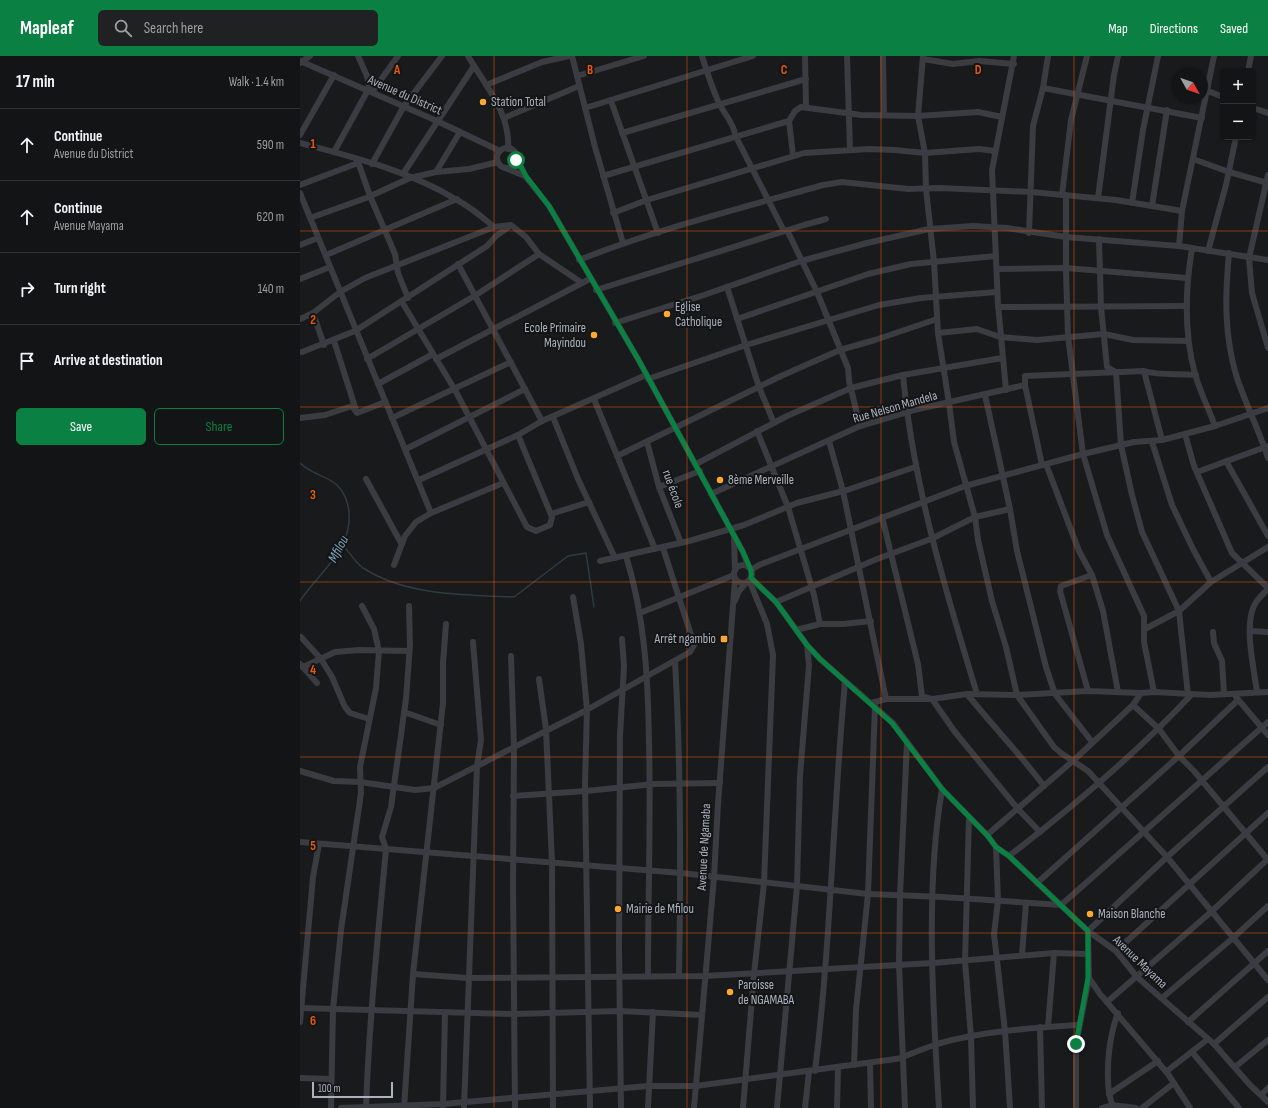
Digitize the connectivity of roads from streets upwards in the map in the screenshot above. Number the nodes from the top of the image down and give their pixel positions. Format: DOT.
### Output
graph roads {
  1 [pos="310,56"];
  2 [pos="358,56"];
  3 [pos="442,56"];
  4 [pos="468,56"];
  5 [pos="569,56"];
  6 [pos="572,56"];
  7 [pos="702,56"];
  8 [pos="753,56"];
  9 [pos="805,56"];
  10 [pos="847,56"];
  11 [pos="883,56"];
  12 [pos="1014,56"];
  13 [pos="1048,56"];
  14 [pos="1087,56"];
  15 [pos="1118,56"];
  16 [pos="1158,56"];
  17 [pos="1214,56"];
  18 [pos="1251,56"];
  19 [pos="396,57"];
  20 [pos="639,57"];
  21 [pos="923,57"];
  22 [pos="979,58"];
  23 [pos="301,62"];
  24 [pos="1014,64"];
  25 [pos="474,66"];
  26 [pos="1249,68"];
  27 [pos="707,71"];
  28 [pos="334,75"];
  29 [pos="577,76"];
  30 [pos="806,79"];
  31 [pos="486,85"];
  32 [pos="579,86"];
  33 [pos="1043,88"];
  34 [pos="370,91"];
  35 [pos="1208,91"];
  36 [pos="1077,93"];
  37 [pos="1220,96"];
  38 [pos="1110,100"];
  39 [pos="612,101"];
  40 [pos="1205,104"];
  41 [pos="719,105"];
  42 [pos="404,106"];
  43 [pos="1147,106"];
  44 [pos="806,107"];
  45 [pos="585,108"];
  46 [pos="1256,109"];
  47 [pos="1167,110"];
  48 [pos="850,113"];
  49 [pos="1268,113"];
  50 [pos="884,115"];
  51 [pos="918,116"];
  52 [pos="1002,117"];
  53 [pos="504,118"];
  54 [pos="1202,118"];
  55 [pos="437,121"];
  56 [pos="789,121"];
  57 [pos="460,132"];
  58 [pos="622,133"];
  59 [pos="300,135"];
  60 [pos="738,137"];
  61 [pos="1235,140"];
  62 [pos="300,143"];
  63 [pos="508,149"];
  64 [pos="850,150"];
  65 [pos="500,151"];
  66 [pos="996,151"];
  67 [pos="334,152"];
  68 [pos="925,153"];
  69 [pos="793,155"];
  70 [pos="516,157"];
  71 [pos="1193,160"];
  72 [pos="358,161"];
  73 [pos="498,162"];
  74 [pos="372,164"];
  75 [pos="634,166"];
  76 [pos="753,167"];
  77 [pos="504,168"];
  78 [pos="436,172"];
  79 [pos="1229,172"];
  80 [pos="403,174"];
  81 [pos="1268,175"];
  82 [pos="526,176"];
  83 [pos="603,176"];
  84 [pos="410,178"];
  85 [pos="1267,183"];
  86 [pos="300,185"];
  87 [pos="926,188"];
  88 [pos="994,191"];
  89 [pos="1032,192"];
  90 [pos="300,193"];
  91 [pos="1064,195"];
  92 [pos="370,196"];
  93 [pos="1098,198"];
  94 [pos="457,199"];
  95 [pos="646,200"];
  96 [pos="769,200"];
  97 [pos="1132,203"];
  98 [pos="1152,206"];
  99 [pos="303,208"];
  100 [pos="1182,211"];
  101 [pos="613,213"];
  102 [pos="310,218"];
  103 [pos="826,219"];
  104 [pos="511,225"];
  105 [pos="494,227"];
  106 [pos="996,228"];
  107 [pos="929,229"];
  108 [pos="384,230"];
  109 [pos="785,231"];
  110 [pos="658,233"];
  111 [pos="1030,233"];
  112 [pos="1066,237"];
  113 [pos="318,238"];
  114 [pos="1100,239"];
  115 [pos="623,243"];
  116 [pos="300,245"];
  117 [pos="1179,246"];
  118 [pos="1192,249"];
  119 [pos="1208,251"];
  120 [pos="1229,253"];
  121 [pos="539,254"];
  122 [pos="326,255"];
  123 [pos="996,256"];
  124 [pos="1249,258"];
  125 [pos="579,260"];
  126 [pos="1268,260"];
  127 [pos="801,261"];
  128 [pos="934,262"];
  129 [pos="458,264"];
  130 [pos="396,266"];
  131 [pos="330,267"];
  132 [pos="1066,268"];
  133 [pos="997,269"];
  134 [pos="1100,270"];
  135 [pos="1187,278"];
  136 [pos="300,279"];
  137 [pos="590,279"];
  138 [pos="582,283"];
  139 [pos="727,287"];
  140 [pos="596,290"];
  141 [pos="340,292"];
  142 [pos="818,292"];
  143 [pos="998,292"];
  144 [pos="476,295"];
  145 [pos="936,296"];
  146 [pos="408,298"];
  147 [pos="402,302"];
  148 [pos="1187,306"];
  149 [pos="998,307"];
  150 [pos="1068,307"];
  151 [pos="1101,307"];
  152 [pos="313,313"];
  153 [pos="300,319"];
  154 [pos="738,319"];
  155 [pos="937,319"];
  156 [pos="828,320"];
  157 [pos="615,323"];
  158 [pos="419,329"];
  159 [pos="494,329"];
  160 [pos="355,332"];
  161 [pos="938,333"];
  162 [pos="1104,334"];
  163 [pos="1068,336"];
  164 [pos="1000,337"];
  165 [pos="334,341"];
  166 [pos="1188,341"];
  167 [pos="324,345"];
  168 [pos="746,345"];
  169 [pos="1268,348"];
  170 [pos="840,350"];
  171 [pos="302,352"];
  172 [pos="434,356"];
  173 [pos="1002,358"];
  174 [pos="367,359"];
  175 [pos="511,362"];
  176 [pos="943,368"];
  177 [pos="1144,370"];
  178 [pos="1116,372"];
  179 [pos="1073,373"];
  180 [pos="903,375"];
  181 [pos="1196,375"];
  182 [pos="647,377"];
  183 [pos="378,384"];
  184 [pos="1025,385"];
  185 [pos="759,387"];
  186 [pos="851,388"];
  187 [pos="525,389"];
  188 [pos="455,390"];
  189 [pos="1006,390"];
  190 [pos="985,395"];
  191 [pos="594,399"];
  192 [pos="385,402"];
  193 [pos="949,403"];
  194 [pos="1268,408"];
  195 [pos="357,413"];
  196 [pos="906,413"];
  197 [pos="1252,414"];
  198 [pos="553,416"];
  199 [pos="470,417"];
  200 [pos="300,418"];
  201 [pos="392,418"];
  202 [pos="542,421"];
  203 [pos="774,423"];
  204 [pos="860,426"];
  205 [pos="1216,426"];
  206 [pos="675,428"];
  207 [pos="757,431"];
  208 [pos="1185,434"];
  209 [pos="518,435"];
  210 [pos="1162,440"];
  211 [pos="829,441"];
  212 [pos="647,442"];
  213 [pos="1152,442"];
  214 [pos="1121,446"];
  215 [pos="1266,446"];
  216 [pos="406,449"];
  217 [pos="486,450"];
  218 [pos="1083,454"];
  219 [pos="618,456"];
  220 [pos="1268,458"];
  221 [pos="1226,461"];
  222 [pos="696,464"];
  223 [pos="1044,465"];
  224 [pos="772,466"];
  225 [pos="915,467"];
  226 [pos="700,471"];
  227 [pos="1197,472"];
  228 [pos="1002,477"];
  229 [pos="366,480"];
  230 [pos="418,480"];
  231 [pos="503,483"];
  232 [pos="965,486"];
  233 [pos="659,487"];
  234 [pos="843,491"];
  235 [pos="711,494"];
  236 [pos="924,501"];
  237 [pos="589,502"];
  238 [pos="788,507"];
  239 [pos="1010,509"];
  240 [pos="431,513"];
  241 [pos="551,514"];
  242 [pos="975,516"];
  243 [pos="882,517"];
  244 [pos="730,529"];
  245 [pos="851,529"];
  246 [pos="1268,536"];
  247 [pos="734,537"];
  248 [pos="931,538"];
  249 [pos="401,543"];
  250 [pos="681,543"];
  251 [pos="1268,547"];
  252 [pos="663,548"];
  253 [pos="655,549"];
  254 [pos="800,549"];
  255 [pos="891,553"];
  256 [pos="626,556"];
  257 [pos="615,558"];
  258 [pos="600,561"];
  259 [pos="1242,563"];
  260 [pos="394,565"];
  261 [pos="859,567"];
  262 [pos="750,569"];
  263 [pos="735,575"];
  264 [pos="1092,575"];
  265 [pos="749,580"];
  266 [pos="1211,582"];
  267 [pos="811,588"];
  268 [pos="1268,588"];
  269 [pos="573,597"];
  270 [pos="678,598"];
  271 [pos="776,602"];
  272 [pos="362,606"];
  273 [pos="409,606"];
  274 [pos="732,611"];
  275 [pos="1179,611"];
  276 [pos="640,613"];
  277 [pos="871,621"];
  278 [pos="446,624"];
  279 [pos="820,624"];
  280 [pos="1145,629"];
  281 [pos="796,630"];
  282 [pos="1250,631"];
  283 [pos="1213,632"];
  284 [pos="1268,632"];
  285 [pos="300,637"];
  286 [pos="622,639"];
  287 [pos="473,642"];
  288 [pos="807,645"];
  289 [pos="379,651"];
  290 [pos="409,651"];
  291 [pos="511,656"];
  292 [pos="321,659"];
  293 [pos="675,661"];
  294 [pos="302,666"];
  295 [pos="647,676"];
  296 [pos="539,679"];
  297 [pos="845,682"];
  298 [pos="317,683"];
  299 [pos="623,690"];
  300 [pos="1088,692"];
  301 [pos="1118,692"];
  302 [pos="1154,692"];
  303 [pos="1257,692"];
  304 [pos="1268,692"];
  305 [pos="1142,693"];
  306 [pos="1234,693"];
  307 [pos="967,694"];
  308 [pos="977,694"];
  309 [pos="1055,694"];
  310 [pos="1224,694"];
  311 [pos="1017,695"];
  312 [pos="1189,695"];
  313 [pos="886,699"];
  314 [pos="932,699"];
  315 [pos="1238,700"];
  316 [pos="1133,704"];
  317 [pos="873,705"];
  318 [pos="587,710"];
  319 [pos="404,712"];
  320 [pos="369,719"];
  321 [pos="1268,722"];
  322 [pos="440,725"];
  323 [pos="1262,728"];
  324 [pos="546,729"];
  325 [pos="1159,729"];
  326 [pos="1268,735"];
  327 [pos="907,742"];
  328 [pos="1092,742"];
  329 [pos="514,747"];
  330 [pos="1179,756"];
  331 [pos="1074,760"];
  332 [pos="477,766"];
  333 [pos="1268,767"];
  334 [pos="300,771"];
  335 [pos="1202,781"];
  336 [pos="360,782"];
  337 [pos="680,783"];
  338 [pos="720,783"];
  339 [pos="650,784"];
  340 [pos="1100,784"];
  341 [pos="1044,786"];
  342 [pos="393,787"];
  343 [pos="621,787"];
  344 [pos="434,788"];
  345 [pos="942,789"];
  346 [pos="586,792"];
  347 [pos="550,794"];
  348 [pos="513,796"];
  349 [pos="1224,807"];
  350 [pos="1122,808"];
  351 [pos="1018,810"];
  352 [pos="1268,813"];
  353 [pos="969,817"];
  354 [pos="1040,832"];
  355 [pos="1144,833"];
  356 [pos="1246,833"];
  357 [pos="988,836"];
  358 [pos="300,842"];
  359 [pos="319,844"];
  360 [pos="353,847"];
  361 [pos="996,847"];
  362 [pos="386,850"];
  363 [pos="427,852"];
  364 [pos="473,855"];
  365 [pos="1009,856"];
  366 [pos="1167,857"];
  367 [pos="514,859"];
  368 [pos="1268,860"];
  369 [pos="552,862"];
  370 [pos="587,866"];
  371 [pos="620,869"];
  372 [pos="648,871"];
  373 [pos="681,873"];
  374 [pos="714,877"];
  375 [pos="764,882"];
  376 [pos="1037,883"];
  377 [pos="1188,884"];
  378 [pos="797,886"];
  379 [pos="832,890"];
  380 [pos="868,894"];
  381 [pos="900,895"];
  382 [pos="933,896"];
  383 [pos="967,898"];
  384 [pos="998,901"];
  385 [pos="1026,903"];
  386 [pos="1060,905"];
  387 [pos="1268,906"];
  388 [pos="1211,912"];
  389 [pos="1088,931"];
  390 [pos="1233,938"];
  391 [pos="1116,951"];
  392 [pos="1268,951"];
  393 [pos="1054,953"];
  394 [pos="1087,954"];
  395 [pos="1022,955"];
  396 [pos="997,958"];
  397 [pos="965,961"];
  398 [pos="932,963"];
  399 [pos="1254,963"];
  400 [pos="899,964"];
  401 [pos="826,968"];
  402 [pos="862,968"];
  403 [pos="791,971"];
  404 [pos="413,974"];
  405 [pos="754,974"];
  406 [pos="648,975"];
  407 [pos="620,976"];
  408 [pos="679,976"];
  409 [pos="705,976"];
  410 [pos="553,977"];
  411 [pos="587,977"];
  412 [pos="1137,977"];
  413 [pos="468,978"];
  414 [pos="514,978"];
  415 [pos="1088,978"];
  416 [pos="1268,980"];
  417 [pos="1268,997"];
  418 [pos="1162,998"];
  419 [pos="1107,1002"];
  420 [pos="301,1008"];
  421 [pos="333,1009"];
  422 [pos="372,1010"];
  423 [pos="620,1011"];
  424 [pos="410,1012"];
  425 [pos="466,1012"];
  426 [pos="588,1012"];
  427 [pos="653,1012"];
  428 [pos="445,1013"];
  429 [pos="1118,1013"];
  430 [pos="514,1014"];
  431 [pos="553,1014"];
  432 [pos="702,1015"];
  433 [pos="300,1022"];
  434 [pos="1188,1022"];
  435 [pos="1079,1025"];
  436 [pos="1040,1027"];
  437 [pos="1048,1027"];
  438 [pos="1006,1031"];
  439 [pos="971,1037"];
  440 [pos="1208,1039"];
  441 [pos="1268,1040"];
  442 [pos="1214,1044"];
  443 [pos="935,1045"];
  444 [pos="1192,1052"];
  445 [pos="903,1058"];
  446 [pos="1158,1061"];
  447 [pos="870,1063"];
  448 [pos="854,1065"];
  449 [pos="1235,1067"];
  450 [pos="838,1068"];
  451 [pos="1167,1071"];
  452 [pos="812,1072"];
  453 [pos="780,1074"];
  454 [pos="300,1078"];
  455 [pos="331,1079"];
  456 [pos="745,1079"];
  457 [pos="1174,1083"];
  458 [pos="648,1086"];
  459 [pos="696,1086"];
  460 [pos="1268,1088"];
  461 [pos="621,1089"];
  462 [pos="590,1092"];
  463 [pos="1109,1094"];
  464 [pos="553,1095"];
  465 [pos="1260,1095"];
  466 [pos="515,1098"];
  467 [pos="1268,1102"];
  468 [pos="464,1105"];
  469 [pos="443,1106"];
  470 [pos="366,1107"];
  471 [pos="404,1107"];
  472 [pos="1112,1107"];
  473 [pos="331,1108"];
  474 [pos="341,1108"];
  475 [pos="515,1108"];
  476 [pos="553,1108"];
  477 [pos="590,1108"];
  478 [pos="621,1108"];
  479 [pos="648,1108"];
  480 [pos="694,1108"];
  481 [pos="743,1108"];
  482 [pos="777,1108"];
  483 [pos="805,1108"];
  484 [pos="837,1108"];
  485 [pos="871,1108"];
  486 [pos="904,1108"];
  487 [pos="939,1108"];
  488 [pos="973,1108"];
  489 [pos="1010,1108"];
  490 [pos="1042,1108"];
  491 [pos="1076,1108"];
  492 [pos="1102,1108"];
  493 [pos="1136,1108"];
  494 [pos="1142,1108"];
  495 [pos="1190,1108"];
  496 [pos="1239,1108"];
  1 -- 23 [label="street"];
  2 -- 34 [label="street"];
  3 -- 42 [label="street"];
  4 -- 25 [label="street"];
  5 -- 31 [label="street"];
  6 -- 29 [label="street"];
  7 -- 27 [label="street"];
  8 -- 27 [label="street"];
  9 -- 30 [label="street"];
  10 -- 48 [label="street"];
  11 -- 50 [label="street"];
  12 -- 24 [label="street"];
  13 -- 33 [label="street"];
  14 -- 36 [label="street"];
  15 -- 38 [label="street"];
  16 -- 43 [label="street"];
  17 -- 35 [label="street"];
  18 -- 26 [label="street"];
  19 -- 34 [label="street"];
  20 -- 29 [label="street"];
  21 -- 22 [label="street"];
  21 -- 51 [label="street"];
  22 -- 24 [label="street"];
  23 -- 28 [label="street, Avenue du District"];
  24 -- 52 [label="street"];
  25 -- 31 [label="street"];
  25 -- 55 [label="street"];
  27 -- 39 [label="street"];
  27 -- 41 [label="street"];
  28 -- 34 [label="street, Avenue du District"];
  28 -- 59 [label="street"];
  29 -- 32 [label="street"];
  30 -- 41 [label="street"];
  30 -- 44 [label="street"];
  31 -- 53 [label="street"];
  32 -- 45 [label="street"];
  32 -- 53 [label="street"];
  33 -- 36 [label="street"];
  33 -- 89 [label="street"];
  34 -- 42 [label="street, Avenue du District"];
  34 -- 67 [label="street"];
  35 -- 37 [label="street"];
  36 -- 38 [label="street"];
  36 -- 91 [label="street"];
  38 -- 43 [label="street"];
  38 -- 93 [label="street"];
  39 -- 45 [label="street"];
  39 -- 58 [label="street"];
  40 -- 54 [label="street"];
  41 -- 58 [label="street"];
  41 -- 60 [label="street"];
  42 -- 55 [label="street, Avenue du District"];
  42 -- 74 [label="street"];
  43 -- 47 [label="street"];
  43 -- 97 [label="street"];
  44 -- 48 [label="street"];
  44 -- 56 [label="street"];
  45 -- 83 [label="street"];
  46 -- 49 [label="street"];
  47 -- 54 [label="street"];
  47 -- 98 [label="street"];
  48 -- 50 [label="street"];
  48 -- 64 [label="street"];
  50 -- 51 [label="street"];
  51 -- 52 [label="street"];
  51 -- 68 [label="street"];
  52 -- 66 [label="street"];
  53 -- 63 [label="street"];
  54 -- 71 [label="street"];
  55 -- 57 [label="street, Avenue du District"];
  55 -- 80 [label="street"];
  56 -- 60 [label="street"];
  56 -- 69 [label="street"];
  57 -- 65 [label="street, Avenue du District"];
  57 -- 78 [label="street"];
  58 -- 75 [label="street"];
  60 -- 75 [label="street"];
  60 -- 76 [label="street"];
  61 -- 79 [label="street"];
  62 -- 67 [label="street"];
  63 -- 65 [label="street"];
  63 -- 70 [label="street"];
  64 -- 68 [label="street"];
  64 -- 69 [label="street"];
  65 -- 73 [label="street"];
  66 -- 68 [label="street"];
  66 -- 88 [label="street"];
  67 -- 72 [label="street"];
  68 -- 87 [label="street"];
  69 -- 76 [label="street"];
  70 -- 77 [label="street"];
  70 -- 82 [label="street"];
  71 -- 79 [label="street"];
  71 -- 100 [label="street"];
  72 -- 74 [label="street"];
  72 -- 86 [label="street"];
  72 -- 92 [label="street"];
  73 -- 77 [label="street"];
  73 -- 78 [label="street"];
  74 -- 80 [label="street"];
  75 -- 83 [label="street"];
  75 -- 95 [label="street"];
  76 -- 95 [label="street"];
  76 -- 96 [label="street"];
  77 -- 82 [label="street"];
  78 -- 84 [label="street"];
  79 -- 85 [label="street"];
  79 -- 119 [label="street"];
  80 -- 84 [label="street"];
  81 -- 85 [label="street"];
  82 -- 125 [label="street"];
  83 -- 101 [label="street"];
  84 -- 92 [label="street"];
  84 -- 94 [label="street"];
  85 -- 124 [label="street"];
  87 -- 88 [label="street"];
  87 -- 96 [label="street"];
  87 -- 107 [label="street"];
  88 -- 89 [label="street"];
  88 -- 106 [label="street"];
  89 -- 91 [label="street"];
  89 -- 111 [label="street"];
  90 -- 99 [label="street"];
  91 -- 93 [label="street"];
  91 -- 112 [label="street"];
  92 -- 102 [label="street"];
  92 -- 108 [label="street"];
  93 -- 97 [label="street"];
  94 -- 105 [label="street"];
  94 -- 108 [label="street"];
  95 -- 101 [label="street"];
  95 -- 110 [label="street"];
  96 -- 109 [label="street"];
  96 -- 110 [label="street"];
  97 -- 98 [label="street"];
  98 -- 100 [label="street"];
  99 -- 102 [label="street"];
  100 -- 117 [label="street"];
  101 -- 115 [label="street"];
  102 -- 113 [label="street"];
  103 -- 109 [label="street"];
  104 -- 105 [label="street"];
  104 -- 121 [label="street"];
  104 -- 129 [label="street"];
  105 -- 130 [label="street"];
  106 -- 107 [label="street"];
  106 -- 111 [label="street"];
  106 -- 123 [label="street"];
  107 -- 127 [label="street"];
  107 -- 128 [label="street"];
  108 -- 122 [label="street"];
  108 -- 130 [label="street"];
  109 -- 127 [label="street"];
  109 -- 140 [label="street"];
  110 -- 115 [label="street"];
  111 -- 112 [label="street"];
  112 -- 114 [label="street"];
  112 -- 132 [label="street"];
  113 -- 116 [label="street"];
  113 -- 122 [label="street"];
  114 -- 117 [label="street"];
  114 -- 134 [label="street"];
  115 -- 125 [label="street"];
  117 -- 118 [label="street"];
  118 -- 119 [label="street"];
  118 -- 135 [label="street"];
  119 -- 120 [label="street"];
  120 -- 124 [label="street"];
  120 -- 197 [label="street"];
  121 -- 138 [label="street"];
  121 -- 144 [label="street"];
  122 -- 131 [label="street"];
  123 -- 128 [label="street"];
  123 -- 133 [label="street"];
  124 -- 126 [label="street"];
  124 -- 169 [label="street"];
  125 -- 137 [label="street"];
  127 -- 139 [label="street"];
  127 -- 142 [label="street"];
  128 -- 142 [label="street"];
  128 -- 145 [label="street"];
  129 -- 144 [label="street"];
  129 -- 146 [label="street"];
  130 -- 141 [label="street"];
  130 -- 146 [label="street"];
  131 -- 136 [label="street"];
  131 -- 141 [label="street"];
  132 -- 133 [label="street"];
  132 -- 134 [label="street"];
  132 -- 150 [label="street"];
  133 -- 143 [label="street"];
  134 -- 135 [label="street"];
  134 -- 151 [label="street"];
  135 -- 148 [label="street"];
  137 -- 138 [label="street"];
  137 -- 140 [label="street"];
  138 -- 159 [label="street"];
  139 -- 154 [label="street"];
  139 -- 157 [label="street"];
  140 -- 157 [label="street"];
  141 -- 152 [label="street"];
  141 -- 160 [label="street"];
  142 -- 154 [label="street"];
  142 -- 156 [label="street"];
  143 -- 145 [label="street"];
  143 -- 149 [label="street"];
  144 -- 158 [label="street"];
  144 -- 159 [label="street"];
  145 -- 155 [label="street"];
  145 -- 156 [label="street"];
  146 -- 147 [label="street"];
  147 -- 158 [label="street"];
  147 -- 160 [label="street"];
  148 -- 151 [label="street"];
  148 -- 166 [label="street"];
  149 -- 150 [label="street"];
  149 -- 164 [label="street"];
  150 -- 151 [label="street"];
  150 -- 163 [label="street"];
  151 -- 162 [label="street"];
  152 -- 153 [label="street"];
  152 -- 167 [label="street"];
  154 -- 168 [label="street"];
  155 -- 161 [label="street"];
  155 -- 170 [label="street"];
  156 -- 168 [label="street"];
  156 -- 170 [label="street"];
  157 -- 182 [label="street"];
  158 -- 172 [label="street"];
  158 -- 174 [label="street"];
  159 -- 172 [label="street"];
  159 -- 175 [label="street"];
  160 -- 165 [label="street"];
  160 -- 174 [label="street"];
  161 -- 164 [label="street"];
  161 -- 176 [label="street"];
  162 -- 163 [label="street"];
  162 -- 166 [label="street"];
  162 -- 178 [label="street"];
  163 -- 164 [label="street"];
  163 -- 179 [label="street"];
  164 -- 173 [label="street"];
  165 -- 167 [label="street"];
  165 -- 195 [label="street"];
  166 -- 181 [label="street"];
  167 -- 171 [label="street"];
  168 -- 182 [label="street"];
  168 -- 185 [label="street"];
  170 -- 185 [label="street"];
  170 -- 186 [label="street"];
  172 -- 183 [label="street"];
  172 -- 188 [label="street"];
  173 -- 176 [label="street"];
  173 -- 189 [label="street"];
  174 -- 183 [label="street"];
  175 -- 187 [label="street"];
  175 -- 188 [label="street"];
  176 -- 180 [label="street"];
  176 -- 193 [label="street"];
  177 -- 178 [label="street"];
  177 -- 181 [label="street"];
  177 -- 210 [label="street"];
  178 -- 179 [label="street"];
  178 -- 214 [label="street"];
  179 -- 184 [label="street"];
  179 -- 218 [label="street"];
  180 -- 186 [label="street"];
  180 -- 196 [label="street"];
  181 -- 205 [label="street"];
  182 -- 191 [label="street"];
  182 -- 206 [label="street"];
  183 -- 192 [label="street"];
  184 -- 189 [label="street, Rue Nelson Mandela"];
  184 -- 223 [label="street"];
  185 -- 203 [label="street"];
  185 -- 206 [label="street"];
  186 -- 203 [label="street"];
  186 -- 204 [label="street"];
  187 -- 199 [label="street"];
  187 -- 202 [label="street"];
  188 -- 199 [label="street"];
  188 -- 201 [label="street"];
  189 -- 190 [label="street, Rue Nelson Mandela"];
  190 -- 193 [label="street, Rue Nelson Mandela"];
  190 -- 228 [label="street"];
  191 -- 198 [label="street"];
  191 -- 219 [label="street"];
  192 -- 195 [label="street"];
  192 -- 201 [label="street"];
  193 -- 196 [label="street, Rue Nelson Mandela"];
  193 -- 232 [label="street"];
  194 -- 197 [label="street"];
  195 -- 200 [label="street"];
  196 -- 204 [label="street, Rue Nelson Mandela"];
  196 -- 225 [label="street"];
  197 -- 205 [label="street"];
  197 -- 215 [label="street"];
  198 -- 202 [label="street"];
  198 -- 237 [label="street"];
  199 -- 216 [label="street"];
  199 -- 217 [label="street"];
  201 -- 216 [label="street"];
  202 -- 209 [label="street"];
  203 -- 207 [label="street"];
  204 -- 211 [label="street, Rue Nelson Mandela"];
  205 -- 208 [label="street"];
  206 -- 212 [label="street"];
  206 -- 222 [label="street"];
  207 -- 222 [label="street"];
  207 -- 224 [label="street"];
  208 -- 210 [label="street"];
  208 -- 227 [label="street"];
  209 -- 217 [label="street"];
  209 -- 241 [label="street"];
  210 -- 213 [label="street"];
  211 -- 224 [label="street, Rue Nelson Mandela"];
  211 -- 234 [label="street"];
  212 -- 219 [label="street"];
  212 -- 233 [label="street, rue école"];
  213 -- 214 [label="street"];
  213 -- 266 [label="street"];
  214 -- 218 [label="street"];
  214 -- 275 [label="street"];
  215 -- 220 [label="street"];
  215 -- 221 [label="street"];
  216 -- 230 [label="street"];
  217 -- 230 [label="street"];
  217 -- 231 [label="street"];
  218 -- 223 [label="street"];
  218 -- 280 [label="street"];
  219 -- 253 [label="street"];
  221 -- 227 [label="street"];
  221 -- 246 [label="street"];
  222 -- 226 [label="street"];
  223 -- 228 [label="street"];
  223 -- 264 [label="street"];
  224 -- 235 [label="street, Rue Nelson Mandela"];
  224 -- 238 [label="street"];
  225 -- 234 [label="street"];
  225 -- 236 [label="street"];
  226 -- 233 [label="street"];
  226 -- 235 [label="street"];
  227 -- 259 [label="street"];
  228 -- 232 [label="street"];
  228 -- 239 [label="street"];
  229 -- 249 [label="street"];
  230 -- 240 [label="street"];
  231 -- 240 [label="street"];
  231 -- 241 [label="street"];
  232 -- 236 [label="street"];
  232 -- 242 [label="street"];
  233 -- 250 [label="street, rue école"];
  234 -- 238 [label="street"];
  234 -- 245 [label="street"];
  235 -- 244 [label="street"];
  236 -- 243 [label="street"];
  236 -- 248 [label="street"];
  237 -- 241 [label="street"];
  237 -- 257 [label="street"];
  238 -- 244 [label="street"];
  238 -- 254 [label="street"];
  239 -- 242 [label="street"];
  239 -- 309 [label="street"];
  240 -- 249 [label="street"];
  242 -- 248 [label="street"];
  242 -- 311 [label="street"];
  243 -- 245 [label="street"];
  243 -- 255 [label="street"];
  244 -- 247 [label="street"];
  244 -- 250 [label="street"];
  245 -- 254 [label="street"];
  245 -- 261 [label="street"];
  247 -- 262 [label="street"];
  247 -- 263 [label="street"];
  248 -- 255 [label="street"];
  248 -- 308 [label="street"];
  249 -- 260 [label="street"];
  250 -- 252 [label="street"];
  251 -- 259 [label="street"];
  252 -- 253 [label="street"];
  252 -- 270 [label="street"];
  253 -- 256 [label="street"];
  254 -- 262 [label="street"];
  254 -- 267 [label="street"];
  255 -- 261 [label="street"];
  255 -- 314 [label="street"];
  256 -- 257 [label="street"];
  256 -- 276 [label="street"];
  257 -- 258 [label="street"];
  259 -- 266 [label="street"];
  259 -- 268 [label="street"];
  261 -- 267 [label="street"];
  261 -- 277 [label="street"];
  262 -- 263 [label="street"];
  262 -- 265 [label="street"];
  263 -- 265 [label="street"];
  263 -- 270 [label="street"];
  263 -- 274 [label="street, Avenue de Ngamaba"];
  264 -- 300 [label="street"];
  264 -- 301 [label="street"];
  265 -- 271 [label="street, Avenue Mayama"];
  265 -- 274 [label="street, Avenue de Ngamaba"];
  265 -- 375 [label="street"];
  266 -- 275 [label="street"];
  267 -- 271 [label="street"];
  267 -- 279 [label="street"];
  268 -- 282 [label="street"];
  269 -- 318 [label="street"];
  270 -- 276 [label="street"];
  270 -- 293 [label="street"];
  271 -- 281 [label="street, Avenue Mayama"];
  272 -- 289 [label="street"];
  273 -- 290 [label="street"];
  274 -- 338 [label="street, Avenue de Ngamaba"];
  275 -- 280 [label="street"];
  275 -- 312 [label="street"];
  276 -- 295 [label="street"];
  277 -- 279 [label="street"];
  277 -- 313 [label="street"];
  278 -- 322 [label="street"];
  279 -- 281 [label="street"];
  280 -- 302 [label="street"];
  281 -- 288 [label="street, Avenue Mayama"];
  282 -- 284 [label="street"];
  282 -- 303 [label="street"];
  283 -- 310 [label="street"];
  285 -- 292 [label="street"];
  286 -- 299 [label="street"];
  287 -- 332 [label="street"];
  288 -- 297 [label="street, Avenue Mayama"];
  288 -- 378 [label="street"];
  289 -- 290 [label="street"];
  289 -- 292 [label="street"];
  289 -- 320 [label="street"];
  290 -- 319 [label="street"];
  291 -- 329 [label="street"];
  292 -- 294 [label="street"];
  292 -- 320 [label="street"];
  293 -- 295 [label="street"];
  293 -- 337 [label="street"];
  294 -- 298 [label="street"];
  295 -- 299 [label="street"];
  295 -- 339 [label="street"];
  296 -- 324 [label="street"];
  297 -- 317 [label="street, Avenue Mayama"];
  297 -- 379 [label="street"];
  299 -- 318 [label="street"];
  299 -- 343 [label="street"];
  300 -- 301 [label="street"];
  300 -- 309 [label="street"];
  301 -- 305 [label="street"];
  302 -- 305 [label="street"];
  302 -- 312 [label="street"];
  303 -- 304 [label="street"];
  303 -- 306 [label="street"];
  305 -- 316 [label="street"];
  306 -- 310 [label="street"];
  306 -- 315 [label="street"];
  307 -- 308 [label="street"];
  307 -- 314 [label="street"];
  307 -- 341 [label="street"];
  308 -- 311 [label="street"];
  309 -- 311 [label="street"];
  309 -- 328 [label="street"];
  310 -- 312 [label="street"];
  311 -- 331 [label="street"];
  312 -- 325 [label="street"];
  313 -- 314 [label="street"];
  313 -- 317 [label="street"];
  314 -- 351 [label="street"];
  315 -- 323 [label="street"];
  315 -- 330 [label="street"];
  316 -- 325 [label="street"];
  316 -- 328 [label="street"];
  317 -- 327 [label="street, Avenue Mayama"];
  317 -- 380 [label="street"];
  318 -- 324 [label="street"];
  318 -- 346 [label="street"];
  319 -- 322 [label="street"];
  319 -- 342 [label="street"];
  320 -- 336 [label="street"];
  321 -- 323 [label="street"];
  322 -- 344 [label="street"];
  323 -- 326 [label="street"];
  323 -- 335 [label="street"];
  324 -- 329 [label="street"];
  324 -- 347 [label="street"];
  325 -- 330 [label="street"];
  325 -- 340 [label="street"];
  327 -- 345 [label="street, Avenue Mayama"];
  327 -- 381 [label="street"];
  328 -- 331 [label="street"];
  329 -- 332 [label="street"];
  329 -- 348 [label="street"];
  330 -- 335 [label="street"];
  330 -- 350 [label="street"];
  331 -- 340 [label="street"];
  331 -- 341 [label="street"];
  332 -- 344 [label="street"];
  332 -- 364 [label="street"];
  333 -- 349 [label="street"];
  334 -- 336 [label="street"];
  335 -- 349 [label="street"];
  335 -- 355 [label="street"];
  336 -- 342 [label="street"];
  336 -- 360 [label="street"];
  337 -- 338 [label="street"];
  337 -- 339 [label="street"];
  337 -- 373 [label="street"];
  338 -- 374 [label="street, Avenue de Ngamaba"];
  339 -- 343 [label="street"];
  339 -- 372 [label="street"];
  340 -- 350 [label="street"];
  340 -- 354 [label="street"];
  341 -- 351 [label="street"];
  342 -- 344 [label="street"];
  342 -- 362 [label="street"];
  343 -- 346 [label="street"];
  343 -- 371 [label="street"];
  344 -- 363 [label="street"];
  345 -- 353 [label="street, Avenue Mayama"];
  345 -- 382 [label="street"];
  346 -- 347 [label="street"];
  346 -- 370 [label="street"];
  347 -- 348 [label="street"];
  347 -- 369 [label="street"];
  348 -- 367 [label="street"];
  349 -- 356 [label="street"];
  349 -- 366 [label="street"];
  350 -- 355 [label="street"];
  350 -- 376 [label="street"];
  351 -- 354 [label="street"];
  351 -- 357 [label="street"];
  352 -- 356 [label="street"];
  353 -- 357 [label="street, Avenue Mayama"];
  353 -- 383 [label="street"];
  354 -- 365 [label="street"];
  355 -- 366 [label="street"];
  355 -- 386 [label="street"];
  356 -- 368 [label="street"];
  356 -- 377 [label="street"];
  357 -- 361 [label="street, Avenue Mayama"];
  358 -- 359 [label="street"];
  359 -- 360 [label="street"];
  359 -- 420 [label="street"];
  360 -- 362 [label="street"];
  360 -- 421 [label="street"];
  361 -- 365 [label="street, Avenue Mayama"];
  361 -- 384 [label="street"];
  362 -- 363 [label="street"];
  362 -- 422 [label="street"];
  363 -- 364 [label="street"];
  363 -- 404 [label="street"];
  364 -- 367 [label="street"];
  364 -- 413 [label="street"];
  365 -- 376 [label="street, Avenue Mayama"];
  366 -- 377 [label="street"];
  366 -- 389 [label="street"];
  367 -- 369 [label="street"];
  367 -- 414 [label="street"];
  368 -- 388 [label="street"];
  369 -- 370 [label="street"];
  369 -- 410 [label="street"];
  370 -- 371 [label="street"];
  370 -- 411 [label="street"];
  371 -- 372 [label="street"];
  371 -- 407 [label="street"];
  372 -- 373 [label="street"];
  372 -- 406 [label="street"];
  373 -- 374 [label="street"];
  373 -- 408 [label="street"];
  374 -- 375 [label="street"];
  374 -- 409 [label="street, Avenue de Ngamaba"];
  375 -- 378 [label="street"];
  375 -- 405 [label="street"];
  376 -- 386 [label="street, Avenue Mayama"];
  377 -- 388 [label="street"];
  377 -- 391 [label="street"];
  378 -- 379 [label="street"];
  378 -- 403 [label="street"];
  379 -- 380 [label="street"];
  379 -- 401 [label="street"];
  380 -- 381 [label="street"];
  380 -- 402 [label="street"];
  381 -- 382 [label="street"];
  381 -- 400 [label="street"];
  382 -- 383 [label="street"];
  382 -- 398 [label="street"];
  383 -- 384 [label="street"];
  383 -- 397 [label="street"];
  384 -- 385 [label="street"];
  384 -- 396 [label="street"];
  385 -- 386 [label="street"];
  385 -- 395 [label="street"];
  386 -- 389 [label="street, Avenue Mayama"];
  387 -- 390 [label="street"];
  388 -- 390 [label="street"];
  388 -- 412 [label="street"];
  389 -- 391 [label="street, Avenue Mayama"];
  389 -- 394 [label="street"];
  390 -- 399 [label="street"];
  390 -- 418 [label="street"];
  391 -- 412 [label="street, Avenue Mayama"];
  392 -- 399 [label="street"];
  393 -- 394 [label="street"];
  393 -- 395 [label="street"];
  393 -- 437 [label="street"];
  394 -- 415 [label="street"];
  395 -- 396 [label="street"];
  396 -- 397 [label="street"];
  396 -- 438 [label="street"];
  397 -- 398 [label="street"];
  397 -- 439 [label="street"];
  398 -- 400 [label="street"];
  398 -- 443 [label="street"];
  399 -- 416 [label="street"];
  399 -- 434 [label="street"];
  400 -- 402 [label="street"];
  400 -- 445 [label="street"];
  401 -- 402 [label="street"];
  401 -- 403 [label="street"];
  401 -- 452 [label="street"];
  402 -- 448 [label="street"];
  403 -- 405 [label="street"];
  403 -- 453 [label="street"];
  404 -- 413 [label="street"];
  404 -- 424 [label="street"];
  405 -- 409 [label="street"];
  405 -- 456 [label="street"];
  406 -- 407 [label="street"];
  406 -- 408 [label="street"];
  407 -- 411 [label="street"];
  407 -- 423 [label="street"];
  408 -- 409 [label="street"];
  409 -- 432 [label="street, Avenue de Ngamaba"];
  410 -- 411 [label="street"];
  410 -- 414 [label="street"];
  410 -- 431 [label="street"];
  411 -- 426 [label="street"];
  412 -- 418 [label="street, Avenue Mayama"];
  412 -- 419 [label="street"];
  413 -- 414 [label="street"];
  413 -- 425 [label="street"];
  414 -- 430 [label="street"];
  415 -- 419 [label="street"];
  415 -- 435 [label="street"];
  417 -- 442 [label="street"];
  418 -- 434 [label="street, Avenue Mayama"];
  419 -- 429 [label="street"];
  420 -- 421 [label="street"];
  420 -- 433 [label="street"];
  421 -- 422 [label="street"];
  421 -- 455 [label="street"];
  422 -- 424 [label="street"];
  422 -- 470 [label="street"];
  423 -- 426 [label="street"];
  423 -- 427 [label="street"];
  423 -- 461 [label="street"];
  424 -- 428 [label="street"];
  424 -- 471 [label="street"];
  425 -- 428 [label="street"];
  425 -- 430 [label="street"];
  425 -- 468 [label="street"];
  426 -- 431 [label="street"];
  426 -- 462 [label="street"];
  427 -- 432 [label="street"];
  427 -- 458 [label="street"];
  428 -- 469 [label="street"];
  429 -- 446 [label="street"];
  429 -- 463 [label="street"];
  430 -- 431 [label="street"];
  430 -- 466 [label="street"];
  431 -- 464 [label="street"];
  432 -- 459 [label="street, Avenue de Ngamaba"];
  434 -- 440 [label="street, Avenue Mayama"];
  435 -- 437 [label="street"];
  435 -- 491 [label="street"];
  436 -- 437 [label="street"];
  436 -- 438 [label="street"];
  436 -- 490 [label="street"];
  438 -- 439 [label="street"];
  438 -- 489 [label="street"];
  439 -- 443 [label="street"];
  439 -- 488 [label="street"];
  440 -- 442 [label="street, Avenue Mayama"];
  440 -- 444 [label="street"];
  441 -- 449 [label="street"];
  442 -- 449 [label="street, Avenue Mayama"];
  443 -- 445 [label="street"];
  443 -- 487 [label="street"];
  444 -- 451 [label="street"];
  444 -- 496 [label="street"];
  445 -- 447 [label="street"];
  445 -- 486 [label="street"];
  446 -- 451 [label="street"];
  446 -- 463 [label="street"];
  447 -- 448 [label="street"];
  447 -- 485 [label="street"];
  448 -- 450 [label="street"];
  449 -- 465 [label="street, Avenue Mayama"];
  450 -- 452 [label="street"];
  450 -- 484 [label="street"];
  451 -- 457 [label="street"];
  452 -- 453 [label="street"];
  452 -- 483 [label="street"];
  453 -- 456 [label="street"];
  453 -- 482 [label="street"];
  454 -- 455 [label="street"];
  455 -- 473 [label="street"];
  456 -- 459 [label="street"];
  456 -- 481 [label="street"];
  457 -- 494 [label="street"];
  457 -- 495 [label="street"];
  458 -- 459 [label="street"];
  458 -- 461 [label="street"];
  458 -- 479 [label="street"];
  459 -- 480 [label="street, Avenue de Ngamaba"];
  460 -- 465 [label="street"];
  461 -- 462 [label="street"];
  461 -- 478 [label="street"];
  462 -- 464 [label="street"];
  462 -- 477 [label="street"];
  463 -- 472 [label="street"];
  464 -- 466 [label="street"];
  464 -- 476 [label="street"];
  465 -- 467 [label="street, Avenue Mayama"];
  466 -- 468 [label="street"];
  466 -- 475 [label="street"];
  468 -- 469 [label="street"];
  469 -- 471 [label="street"];
  470 -- 471 [label="street"];
  470 -- 474 [label="street"];
  472 -- 492 [label="street"];
  472 -- 493 [label="street"];
}
